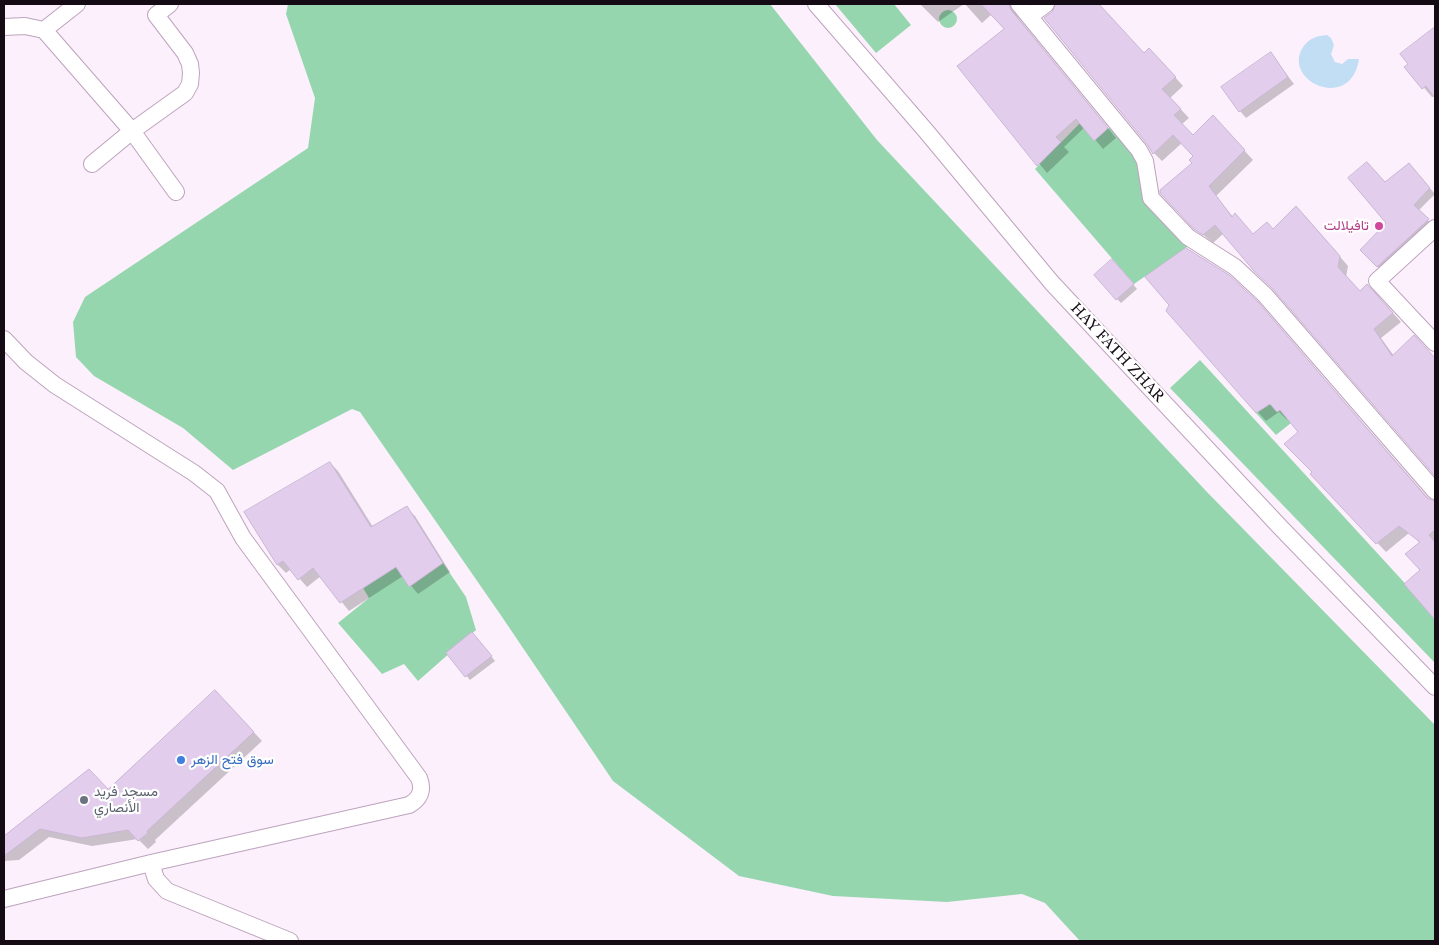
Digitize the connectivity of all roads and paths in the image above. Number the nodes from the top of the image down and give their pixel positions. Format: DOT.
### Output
graph roads {
  1 [pos="77,4"];
  2 [pos="170,4"];
  3 [pos="816,4"];
  4 [pos="1019,4"];
  5 [pos="1046,4"];
  6 [pos="152,9"];
  7 [pos="1030,16"];
  8 [pos="4,27"];
  9 [pos="44,30"];
  10 [pos="132,131"];
  11 [pos="92,164"];
  12 [pos="176,192"];
  13 [pos="1435,228"];
  14 [pos="4,339"];
  15 [pos="1435,343"];
  16 [pos="1435,491"];
  17 [pos="1435,687"];
  18 [pos="151,863"];
  19 [pos="4,899"];
  20 [pos="290,941"];
  1 -- 9 [label="street"];
  2 -- 6 [label="street"];
  3 -- 17 [label="street, HAY FATH ZHAR"];
  4 -- 7 [label="street"];
  5 -- 7 [label="street"];
  6 -- 10 [label="street"];
  7 -- 16 [label="street"];
  8 -- 9 [label="street"];
  9 -- 10 [label="street"];
  10 -- 11 [label="street"];
  10 -- 12 [label="street"];
  13 -- 15 [label="street"];
  14 -- 18 [label="street"];
  18 -- 19 [label="street"];
  18 -- 20 [label="street"];
}
